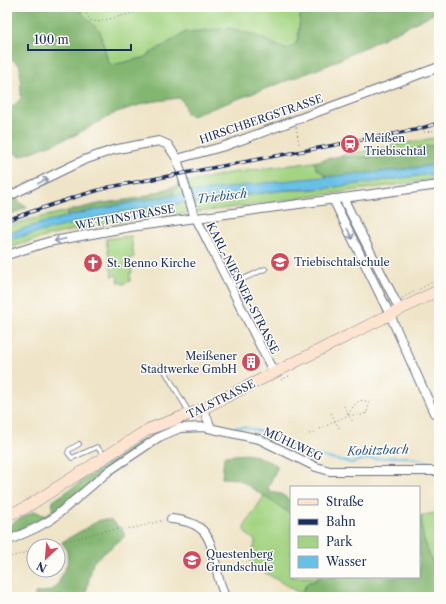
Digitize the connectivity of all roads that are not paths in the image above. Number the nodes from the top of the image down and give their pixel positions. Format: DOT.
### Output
graph roads {
  1 [pos="439,67"];
  2 [pos="177,158"];
  3 [pos="439,185"];
  4 [pos="7,197"];
  5 [pos="344,198"];
  6 [pos="333,199"];
  7 [pos="194,215"];
  8 [pos="7,255"];
  9 [pos="266,269"];
  10 [pos="230,285"];
  11 [pos="439,290"];
  12 [pos="395,313"];
  13 [pos="162,366"];
  14 [pos="274,373"];
  15 [pos="203,408"];
  16 [pos="190,414"];
  17 [pos="439,415"];
  18 [pos="180,428"];
  19 [pos="211,428"];
  20 [pos="79,444"];
  21 [pos="106,457"];
  22 [pos="439,471"];
  23 [pos="7,515"];
  24 [pos="170,519"];
  25 [pos="7,541"];
  26 [pos="225,597"];
  1 -- 2 [label="street, HIRSCHBERGSTRASSE"];
  4 -- 2 [label="street, one-way"];
  2 -- 7 [label="street, KARL-NIESNER-STRASSE"];
  3 -- 5 [label="street, WETTINSTRASSE"];
  5 -- 6 [label="street, WETTINSTRASSE"];
  5 -- 12 [label="street"];
  6 -- 7 [label="street, WETTINSTRASSE"];
  6 -- 12 [label="street, one-way"];
  7 -- 8 [label="street, WETTINSTRASSE, one-way"];
  7 -- 10 [label="street, KARL-NIESNER-STRASSE"];
  9 -- 10 [label="lane"];
  10 -- 14 [label="street, KARL-NIESNER-STRASSE"];
  11 -- 12 [label="main road, TALSTRASSE"];
  12 -- 14 [label="main road, TALSTRASSE"];
  12 -- 17 [label="street"];
  13 -- 16 [label="lane"];
  14 -- 15 [label="main road, TALSTRASSE"];
  15 -- 16 [label="main road, TALSTRASSE"];
  15 -- 19 [label="street"];
  16 -- 21 [label="main road, TALSTRASSE"];
  18 -- 19 [label="street, MÜHLWEG"];
  18 -- 25 [label="street, TALSTRASSE"];
  19 -- 22 [label="street, MÜHLWEG"];
  20 -- 21 [label="lane"];
  21 -- 23 [label="main road, TALSTRASSE"];
  24 -- 26 [label="street"];
}
